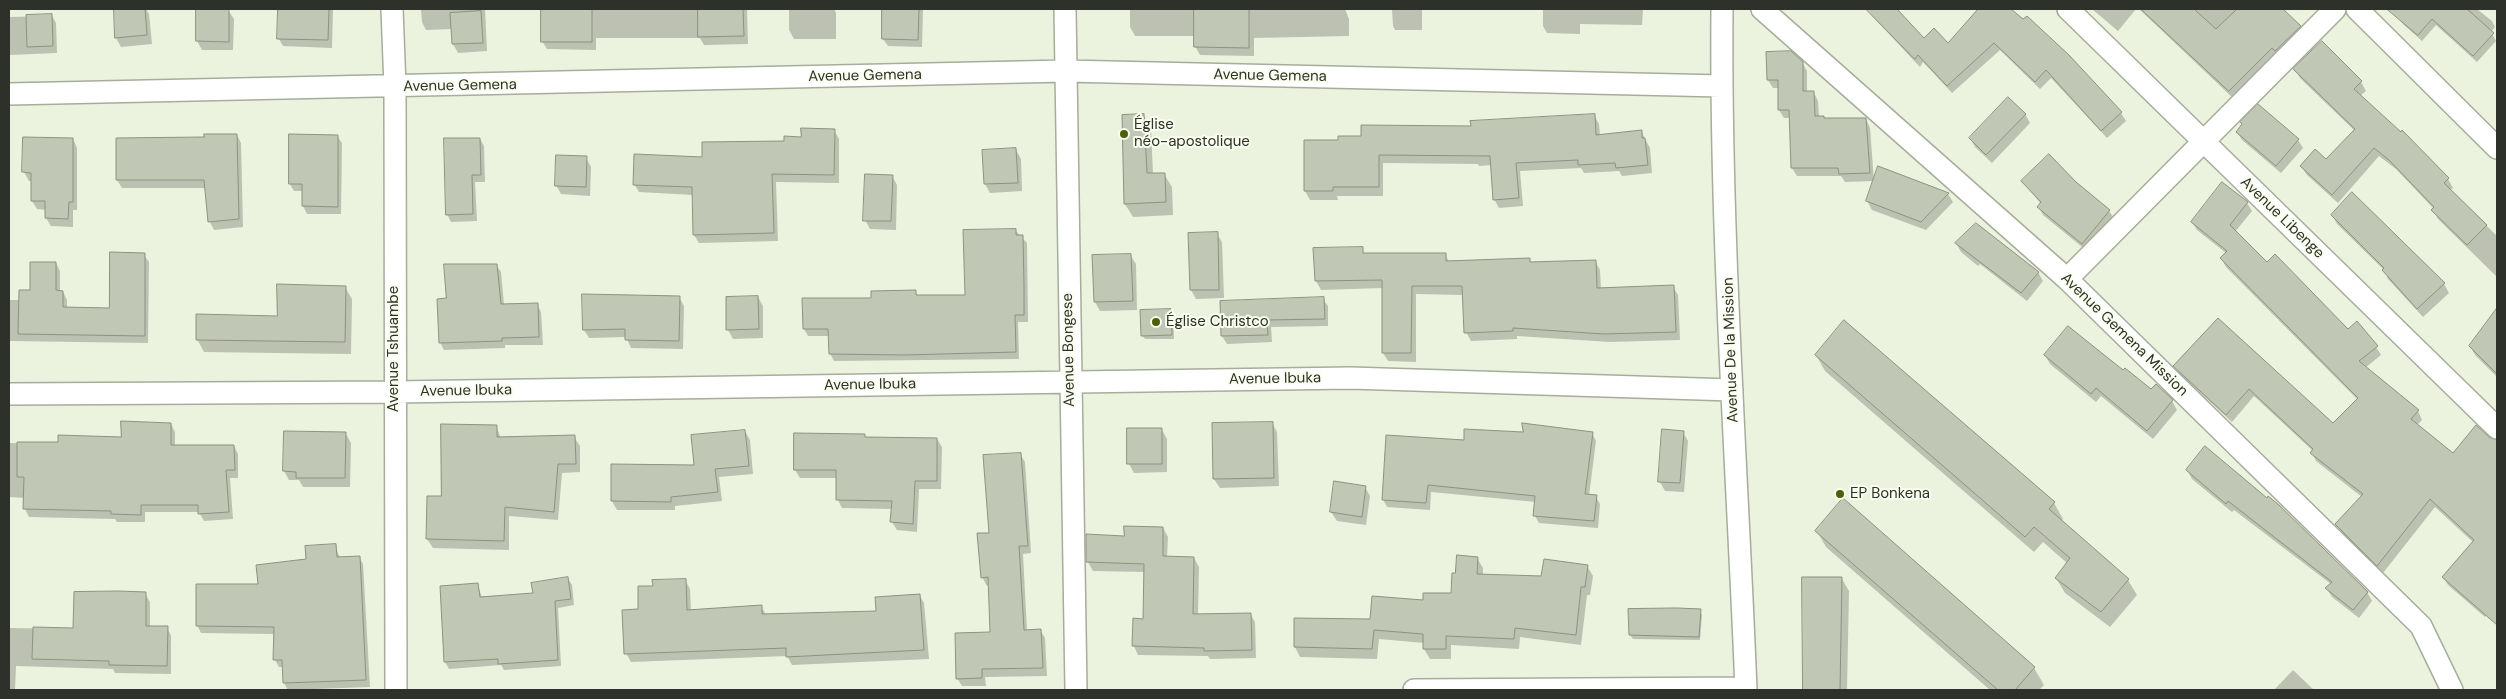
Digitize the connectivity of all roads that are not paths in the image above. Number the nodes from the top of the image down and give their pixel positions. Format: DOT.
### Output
graph roads {
  1 [pos="392,9"];
  2 [pos="1065,9"];
  3 [pos="1722,9"];
  4 [pos="1762,9"];
  5 [pos="2068,9"];
  6 [pos="2335,9"];
  7 [pos="2357,9"];
  8 [pos="1066,72"];
  9 [pos="1722,86"];
  10 [pos="395,87"];
  11 [pos="9,94"];
  12 [pos="2204,142"];
  13 [pos="2497,148"];
  14 [pos="2067,279"];
  15 [pos="1069,382"];
  16 [pos="1732,390"];
  17 [pos="394,392"];
  18 [pos="9,394"];
  19 [pos="2497,428"];
  20 [pos="1746,689"];
  21 [pos="396,690"];
  22 [pos="1076,690"];
  23 [pos="1414,690"];
  24 [pos="2452,690"];
  1 -- 10 [label="street, Avenue Tshuambe"];
  2 -- 8 [label="street, Avenue Bongese"];
  3 -- 9 [label="street, Avenue De la Mission"];
  4 -- 14 [label="street, Avenue Gemena Mission"];
  5 -- 12 [label="street, Avenue Libenge"];
  6 -- 12 [label="street"];
  7 -- 13 [label="street"];
  8 -- 9 [label="street, Avenue Gemena"];
  8 -- 10 [label="street, Avenue Gemena"];
  8 -- 15 [label="street, Avenue Bongese"];
  9 -- 16 [label="street, Avenue De la Mission"];
  10 -- 11 [label="street, Avenue Gemena"];
  10 -- 17 [label="street, Avenue Tshuambe"];
  12 -- 14 [label="street"];
  12 -- 19 [label="street, Avenue Libenge"];
  14 -- 24 [label="street, Avenue Gemena Mission"];
  15 -- 16 [label="street, Avenue Ibuka"];
  15 -- 17 [label="street, Avenue Ibuka"];
  15 -- 22 [label="street, Avenue Bongese"];
  16 -- 20 [label="street, Avenue De la Mission"];
  17 -- 18 [label="street, Avenue Ibuka"];
  17 -- 21 [label="street, Avenue Tshuambe"];
  20 -- 23 [label="street"];
}
